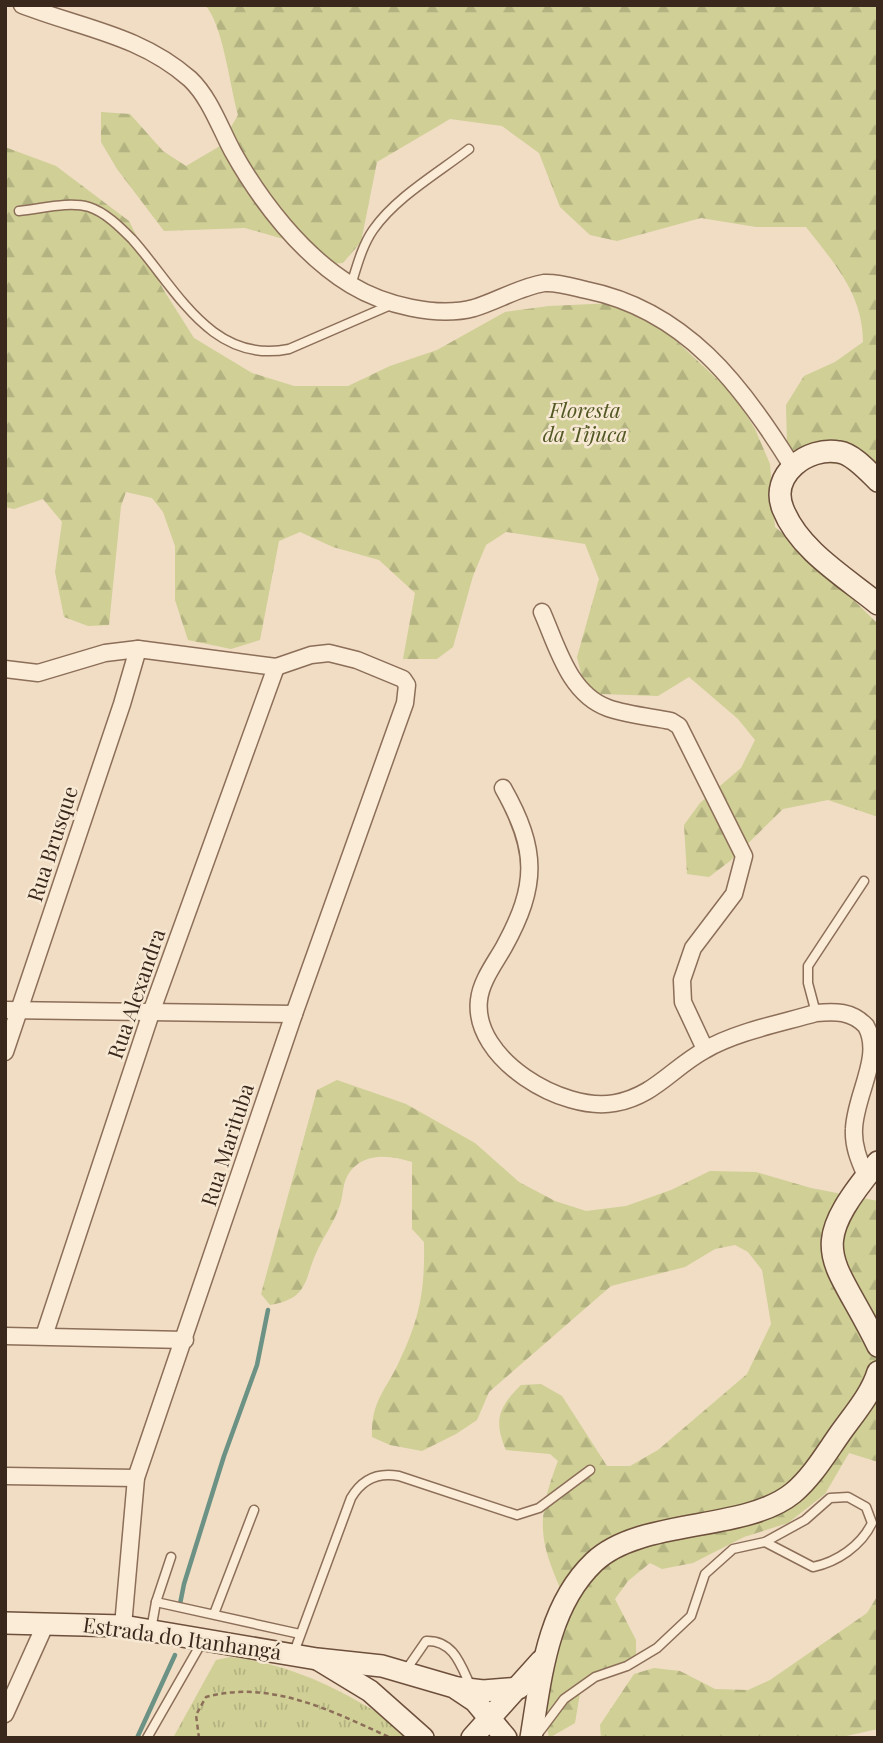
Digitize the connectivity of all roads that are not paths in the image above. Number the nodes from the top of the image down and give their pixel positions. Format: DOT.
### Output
graph roads {
  1 [pos="22,5"];
  2 [pos="468,149"];
  3 [pos="19,211"];
  4 [pos="351,285"];
  5 [pos="395,303"];
  6 [pos="792,466"];
  7 [pos="878,481"];
  8 [pos="878,604"];
  9 [pos="542,612"];
  10 [pos="138,649"];
  11 [pos="276,667"];
  12 [pos="5,670"];
  13 [pos="503,788"];
  14 [pos="864,881"];
  15 [pos="13,1010"];
  16 [pos="152,1010"];
  17 [pos="816,1013"];
  18 [pos="293,1014"];
  19 [pos="705,1049"];
  20 [pos="5,1052"];
  21 [pos="872,1169"];
  22 [pos="5,1336"];
  23 [pos="44,1336"];
  24 [pos="185,1339"];
  25 [pos="878,1346"];
  26 [pos="878,1372"];
  27 [pos="590,1470"];
  28 [pos="5,1476"];
  29 [pos="136,1478"];
  30 [pos="254,1510"];
  31 [pos="765,1542"];
  32 [pos="171,1557"];
  33 [pos="156,1602"];
  34 [pos="214,1614"];
  35 [pos="5,1623"];
  36 [pos="46,1623"];
  37 [pos="123,1626"];
  38 [pos="151,1631"];
  39 [pos="300,1634"];
  40 [pos="203,1639"];
  41 [pos="293,1655"];
  42 [pos="317,1659"];
  43 [pos="542,1660"];
  44 [pos="406,1671"];
  45 [pos="519,1688"];
  46 [pos="463,1689"];
  47 [pos="5,1714"];
  48 [pos="491,1716"];
  49 [pos="147,1738"];
  50 [pos="423,1738"];
  51 [pos="472,1738"];
  52 [pos="506,1738"];
  53 [pos="533,1738"];
  1 -- 4 [label="street"];
  2 -- 4 [label="lane"];
  3 -- 5 [label="lane"];
  4 -- 5 [label="street"];
  5 -- 6 [label="street"];
  6 -- 7 [label="main road"];
  6 -- 8 [label="main road"];
  9 -- 19 [label="street"];
  10 -- 11 [label="street"];
  10 -- 12 [label="street"];
  10 -- 15 [label="street, Rua Brusque"];
  11 -- 16 [label="street, Rua Alexandra"];
  11 -- 18 [label="street, Rua Marituba"];
  13 -- 19 [label="street"];
  14 -- 17 [label="lane"];
  15 -- 16 [label="street"];
  15 -- 20 [label="street, Rua Brusque"];
  16 -- 18 [label="street"];
  16 -- 23 [label="street, Rua Alexandra"];
  17 -- 19 [label="street"];
  17 -- 21 [label="street"];
  18 -- 24 [label="street, Rua Marituba"];
  21 -- 25 [label="main road"];
  22 -- 23 [label="street"];
  23 -- 24 [label="street"];
  24 -- 29 [label="street, Rua Marituba"];
  26 -- 43 [label="main road"];
  27 -- 39 [label="lane"];
  28 -- 29 [label="street"];
  29 -- 37 [label="street, Rua Marituba"];
  30 -- 34 [label="lane"];
  31 -- 31 [label="lane"];
  31 -- 53 [label="lane"];
  32 -- 33 [label="lane"];
  33 -- 34 [label="lane"];
  33 -- 38 [label="lane"];
  34 -- 39 [label="lane"];
  35 -- 36 [label="main road, Estrada do Itanhangá"];
  36 -- 37 [label="main road, Estrada do Itanhangá"];
  36 -- 47 [label="street"];
  37 -- 38 [label="main road, Estrada do Itanhangá"];
  38 -- 40 [label="main road, Estrada do Itanhangá"];
  39 -- 41 [label="lane"];
  40 -- 41 [label="main road, Estrada do Itanhangá"];
  40 -- 49 [label="lane"];
  41 -- 42 [label="main road, Estrada do Itanhangá"];
  42 -- 44 [label="main road, Estrada do Itanhangá"];
  42 -- 50 [label="main road"];
  43 -- 45 [label="main road"];
  43 -- 53 [label="main road"];
  44 -- 46 [label="main road, Estrada do Itanhangá"];
  44 -- 46 [label="lane"];
  45 -- 46 [label="main road"];
  45 -- 48 [label="main road"];
  46 -- 48 [label="main road"];
  48 -- 51 [label="main road"];
  48 -- 52 [label="main road"];
}
